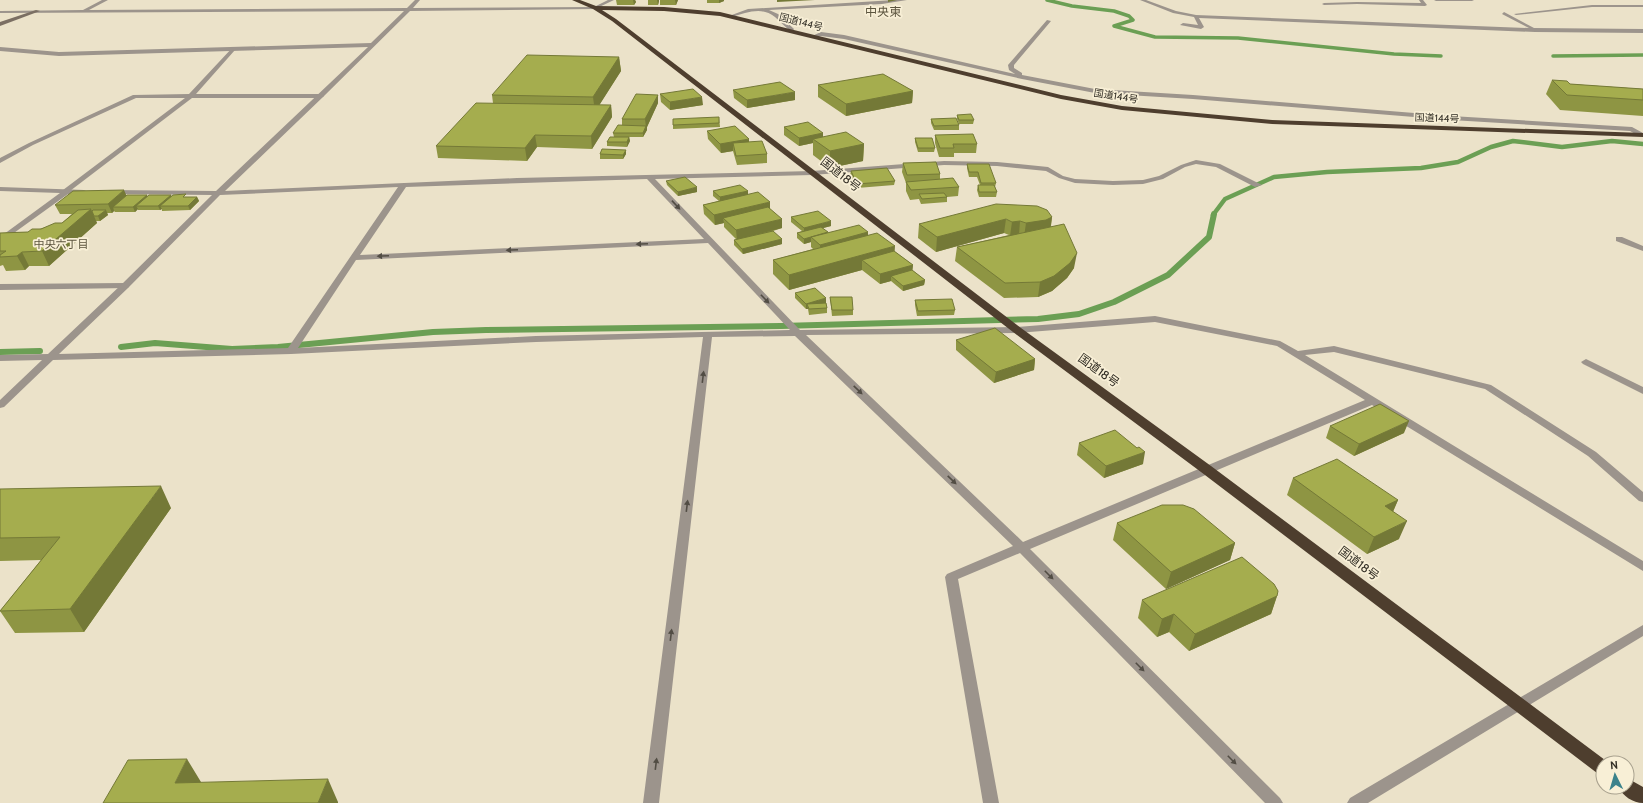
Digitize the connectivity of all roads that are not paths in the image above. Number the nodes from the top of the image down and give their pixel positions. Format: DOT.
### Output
graph roads {
  1 [pos="106,0"];
  2 [pos="418,0"];
  3 [pos="575,0"];
  4 [pos="612,0"];
  5 [pos="905,0"];
  6 [pos="1142,0"];
  7 [pos="1422,0"];
  8 [pos="1436,0"];
  9 [pos="1472,0"];
  10 [pos="1324,4"];
  11 [pos="1643,6"];
  12 [pos="595,8"];
  13 [pos="758,9"];
  14 [pos="406,10"];
  15 [pos="81,11"];
  16 [pos="0,12"];
  17 [pos="38,12"];
  18 [pos="1504,14"];
  19 [pos="1516,14"];
  20 [pos="731,16"];
  21 [pos="1196,16"];
  22 [pos="1049,21"];
  23 [pos="0,24"];
  24 [pos="1182,25"];
  25 [pos="792,30"];
  26 [pos="1536,30"];
  27 [pos="1643,31"];
  28 [pos="815,36"];
  29 [pos="372,45"];
  30 [pos="232,49"];
  31 [pos="0,50"];
  32 [pos="1031,79"];
  33 [pos="191,96"];
  34 [pos="320,96"];
  35 [pos="1642,135"];
  36 [pos="0,161"];
  37 [pos="812,173"];
  38 [pos="649,177"];
  39 [pos="404,184"];
  40 [pos="1258,184"];
  41 [pos="0,189"];
  42 [pos="66,192"];
  43 [pos="89,192"];
  44 [pos="104,192"];
  45 [pos="218,193"];
  46 [pos="1619,239"];
  47 [pos="0,241"];
  48 [pos="709,241"];
  49 [pos="1643,249"];
  50 [pos="355,258"];
  51 [pos="125,286"];
  52 [pos="0,287"];
  53 [pos="1016,330"];
  54 [pos="798,333"];
  55 [pos="708,334"];
  56 [pos="290,351"];
  57 [pos="1295,354"];
  58 [pos="52,356"];
  59 [pos="0,358"];
  60 [pos="1586,362"];
  61 [pos="1643,391"];
  62 [pos="1372,401"];
  63 [pos="0,405"];
  64 [pos="1206,470"];
  65 [pos="1643,498"];
  66 [pos="1021,547"];
  67 [pos="1643,567"];
  68 [pos="1643,630"];
  69 [pos="1520,705"];
  70 [pos="1595,762"];
  71 [pos="651,803"];
  72 [pos="991,803"];
  73 [pos="1275,803"];
  74 [pos="1355,803"];
  1 -- 15 [label="street"];
  2 -- 14 [label="street"];
  3 -- 12 [label="highway, 国道18号"];
  4 -- 12 [label="street"];
  5 -- 13 [label="street"];
  6 -- 21 [label="street"];
  7 -- 10 [label="street"];
  8 -- 9 [label="street"];
  11 -- 19 [label="street"];
  12 -- 14 [label="street"];
  12 -- 20 [label="highway, 国道144号"];
  12 -- 37 [label="highway, 国道18号"];
  13 -- 20 [label="street"];
  13 -- 25 [label="street"];
  14 -- 15 [label="street"];
  14 -- 29 [label="street"];
  15 -- 17 [label="street"];
  16 -- 17 [label="street"];
  17 -- 23 [label="street"];
  18 -- 26 [label="street"];
  20 -- 25 [label="highway, 国道144号"];
  21 -- 24 [label="street"];
  21 -- 26 [label="street"];
  22 -- 32 [label="street"];
  25 -- 28 [label="highway, 国道144号"];
  26 -- 27 [label="street"];
  28 -- 32 [label="street"];
  28 -- 35 [label="highway, 国道144号"];
  29 -- 30 [label="street"];
  29 -- 34 [label="street"];
  30 -- 31 [label="street"];
  30 -- 33 [label="street"];
  32 -- 35 [label="street"];
  33 -- 34 [label="street"];
  33 -- 36 [label="street"];
  33 -- 42 [label="street"];
  34 -- 45 [label="street"];
  37 -- 38 [label="street"];
  37 -- 40 [label="street"];
  37 -- 53 [label="highway, 国道18号"];
  38 -- 39 [label="street"];
  38 -- 48 [label="street, one-way"];
  39 -- 45 [label="street"];
  39 -- 50 [label="street"];
  41 -- 42 [label="street"];
  42 -- 43 [label="street"];
  42 -- 47 [label="street"];
  44 -- 45 [label="street"];
  45 -- 51 [label="street"];
  46 -- 49 [label="street"];
  48 -- 50 [label="street, one-way"];
  48 -- 54 [label="street, one-way"];
  50 -- 56 [label="street"];
  51 -- 52 [label="street"];
  51 -- 58 [label="street"];
  53 -- 54 [label="street"];
  53 -- 57 [label="street"];
  53 -- 64 [label="highway, 国道18号"];
  54 -- 55 [label="street"];
  54 -- 66 [label="street, one-way"];
  55 -- 56 [label="street"];
  71 -- 55 [label="street, one-way"];
  56 -- 58 [label="street"];
  57 -- 62 [label="street"];
  57 -- 65 [label="street"];
  58 -- 59 [label="street"];
  58 -- 63 [label="street"];
  60 -- 61 [label="street"];
  62 -- 64 [label="street"];
  62 -- 67 [label="street"];
  64 -- 66 [label="street"];
  64 -- 69 [label="highway, 国道18号"];
  66 -- 72 [label="street"];
  66 -- 73 [label="street, one-way"];
  68 -- 69 [label="street"];
  69 -- 70 [label="highway, 国道18号"];
  69 -- 74 [label="street"];
}
